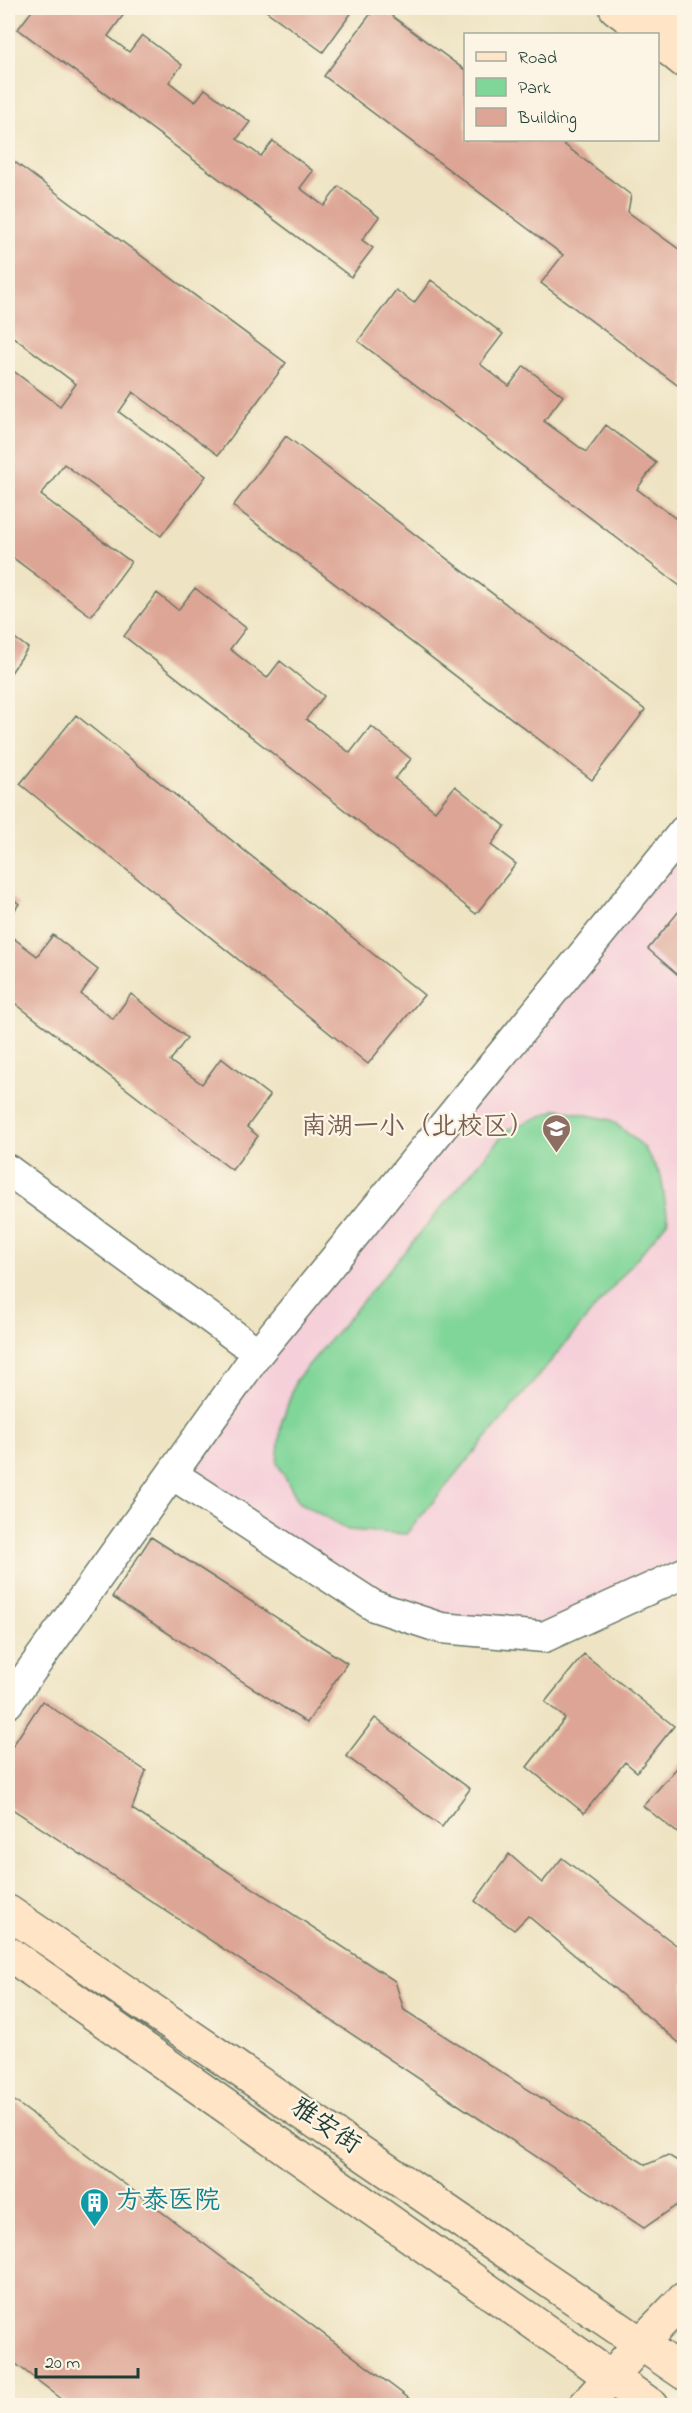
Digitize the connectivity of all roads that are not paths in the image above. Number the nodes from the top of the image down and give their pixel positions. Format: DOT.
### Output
graph roads {
  1 [pos="616,8"];
  2 [pos="665,8"];
  3 [pos="684,23"];
  4 [pos="650,33"];
  5 [pos="659,42"];
  6 [pos="684,61"];
  7 [pos="684,831"];
  8 [pos="8,1170"];
  9 [pos="258,1353"];
  10 [pos="172,1474"];
  11 [pos="684,1573"];
  12 [pos="8,1703"];
  13 [pos="8,1912"];
  14 [pos="37,1932"];
  15 [pos="11,1962"];
  16 [pos="684,2299"];
  17 [pos="642,2342"];
  18 [pos="682,2367"];
  19 [pos="610,2377"];
  20 [pos="646,2404"];
  21 [pos="585,2406"];
  1 -- 4 [label="main road"];
  2 -- 3 [label="main road"];
  5 -- 6 [label="main road"];
  7 -- 9 [label="street"];
  8 -- 9 [label="street"];
  9 -- 10 [label="street"];
  10 -- 11 [label="street"];
  10 -- 12 [label="street"];
  13 -- 14 [label="main road, 雅安街"];
  14 -- 15 [label="street"];
  14 -- 17 [label="main road, 雅安街"];
  15 -- 19 [label="main road, 雅安街"];
  16 -- 17 [label="main road"];
  17 -- 18 [label="main road, 雅安街"];
  17 -- 19 [label="main road"];
  18 -- 20 [label="main road"];
  19 -- 20 [label="main road, 雅安街"];
  19 -- 21 [label="main road"];
}
